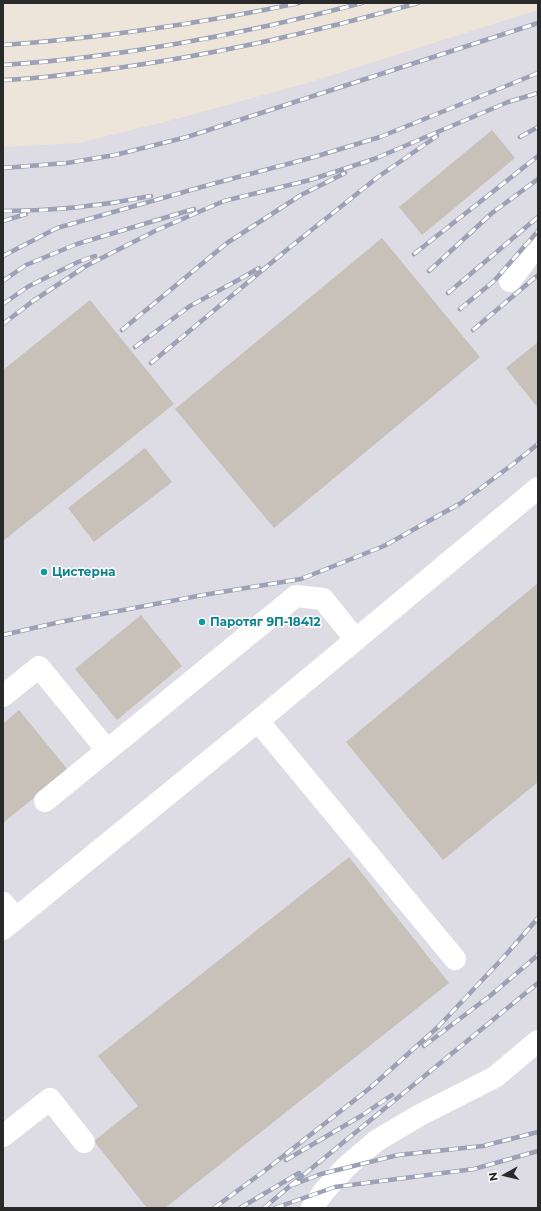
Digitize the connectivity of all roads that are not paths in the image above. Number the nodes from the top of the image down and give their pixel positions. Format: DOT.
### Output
graph roads {
  1 [pos="538,244"];
  2 [pos="510,281"];
  3 [pos="538,488"];
  4 [pos="356,640"];
  5 [pos="3,696"];
  6 [pos="258,721"];
  7 [pos="107,750"];
  8 [pos="45,801"];
  9 [pos="7,916"];
  10 [pos="455,959"];
  11 [pos="538,1041"];
  12 [pos="3,1136"];
  13 [pos="84,1142"];
  14 [pos="312,1208"];
  1 -- 2 [label="lane"];
  3 -- 4 [label="lane"];
  4 -- 6 [label="lane"];
  4 -- 7 [label="lane"];
  5 -- 7 [label="lane"];
  6 -- 9 [label="lane"];
  6 -- 10 [label="lane"];
  7 -- 8 [label="lane"];
  11 -- 14 [label="lane"];
  12 -- 13 [label="lane"];
}
